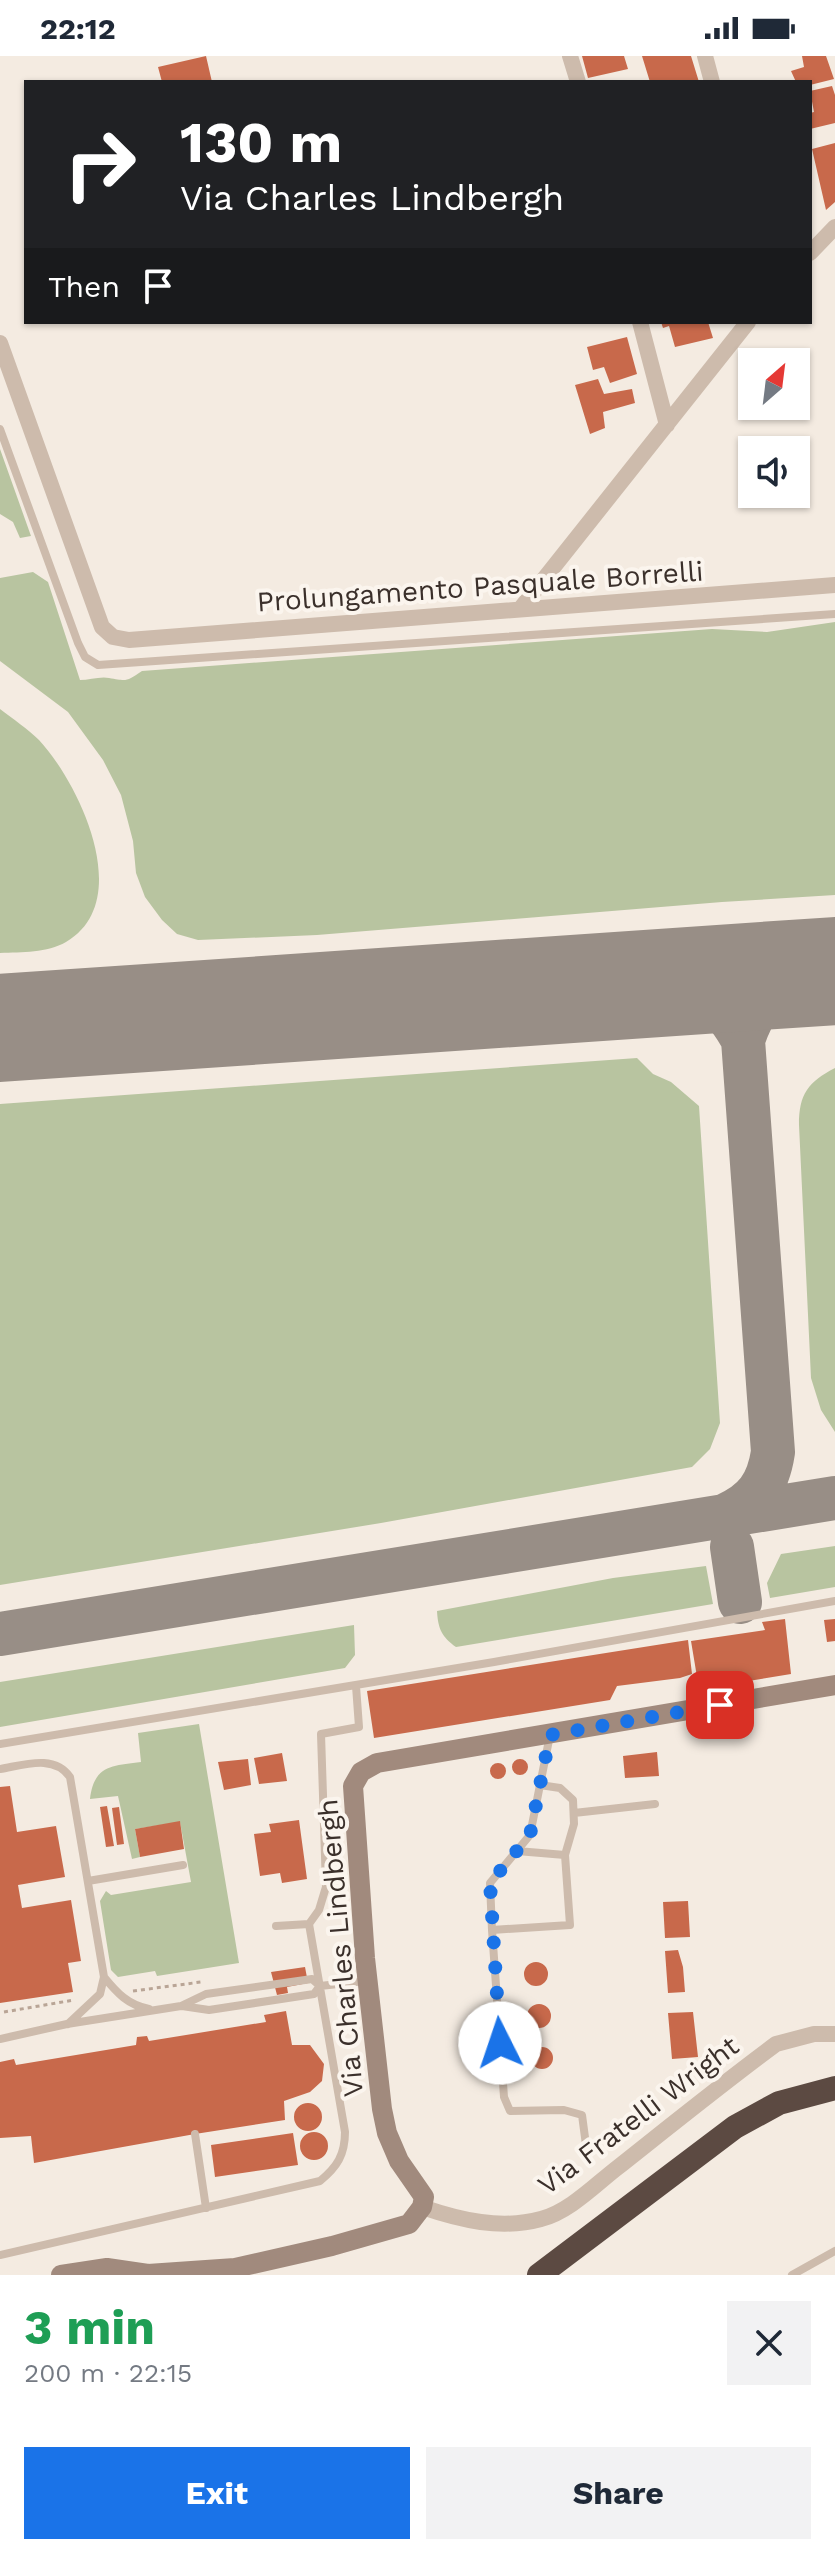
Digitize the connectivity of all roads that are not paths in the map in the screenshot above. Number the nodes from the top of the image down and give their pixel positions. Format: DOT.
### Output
graph roads {
  1 [pos="570,56"];
  2 [pos="705,56"];
  3 [pos="577,80"];
  4 [pos="711,80"];
  5 [pos="835,227"];
  6 [pos="812,251"];
  7 [pos="641,324"];
  8 [pos="746,324"];
  9 [pos="0,343"];
  10 [pos="667,425"];
  11 [pos="0,429"];
  12 [pos="835,585"];
  13 [pos="521,608"];
  14 [pos="835,614"];
  15 [pos="835,1601"];
  16 [pos="835,1685"];
  17 [pos="356,1686"];
  18 [pos="550,1735"];
  19 [pos="0,1744"];
  20 [pos="0,1769"];
  21 [pos="540,1785"];
  22 [pos="655,1804"];
  23 [pos="574,1813"];
  24 [pos="517,1851"];
  25 [pos="565,1855"];
  26 [pos="183,1865"];
  27 [pos="88,1881"];
  28 [pos="309,1924"];
  29 [pos="276,1926"];
  30 [pos="492,1930"];
  31 [pos="104,1977"];
  32 [pos="368,1980"];
  33 [pos="320,1986"];
  34 [pos="181,2006"];
  35 [pos="153,2010"];
  36 [pos="67,2024"];
  37 [pos="835,2034"];
  38 [pos="0,2039"];
  39 [pos="835,2088"];
  40 [pos="195,2134"];
  41 [pos="586,2145"];
  42 [pos="422,2207"];
  43 [pos="206,2208"];
  44 [pos="835,2251"];
  45 [pos="0,2255"];
  46 [pos="160,2274"];
  47 [pos="61,2275"];
  48 [pos="539,2275"];
  49 [pos="792,2275"];
  1 -- 3 [label="street"];
  2 -- 4 [label="street"];
  5 -- 6 [label="street"];
  7 -- 10 [label="street"];
  8 -- 10 [label="street"];
  9 -- 13 [label="street, Prolungamento Pasquale Borrelli"];
  10 -- 13 [label="street"];
  11 -- 14 [label="lane"];
  12 -- 13 [label="street, Prolungamento Pasquale Borrelli"];
  15 -- 17 [label="lane"];
  16 -- 18 [label="street, Via Charles Lindbergh"];
  17 -- 19 [label="lane"];
  17 -- 28 [label="lane"];
  18 -- 21 [label="lane"];
  18 -- 32 [label="street, Via Charles Lindbergh"];
  20 -- 27 [label="lane"];
  21 -- 23 [label="lane"];
  21 -- 24 [label="lane"];
  22 -- 23 [label="lane"];
  23 -- 25 [label="lane"];
  24 -- 25 [label="lane"];
  24 -- 30 [label="lane"];
  25 -- 30 [label="lane"];
  26 -- 27 [label="lane"];
  27 -- 31 [label="lane"];
  28 -- 29 [label="lane"];
  28 -- 33 [label="lane"];
  30 -- 41 [label="lane"];
  31 -- 35 [label="lane"];
  31 -- 36 [label="lane"];
  32 -- 33 [label="lane"];
  32 -- 42 [label="street, Via Charles Lindbergh"];
  33 -- 34 [label="lane"];
  33 -- 34 [label="lane"];
  33 -- 43 [label="lane"];
  34 -- 35 [label="lane"];
  35 -- 36 [label="lane"];
  36 -- 38 [label="lane"];
  37 -- 42 [label="street, Via Fratelli Wright"];
  39 -- 48 [label="highway"];
  40 -- 43 [label="lane"];
  42 -- 46 [label="street"];
  43 -- 45 [label="lane"];
  44 -- 49 [label="lane"];
  46 -- 47 [label="street"];
}
